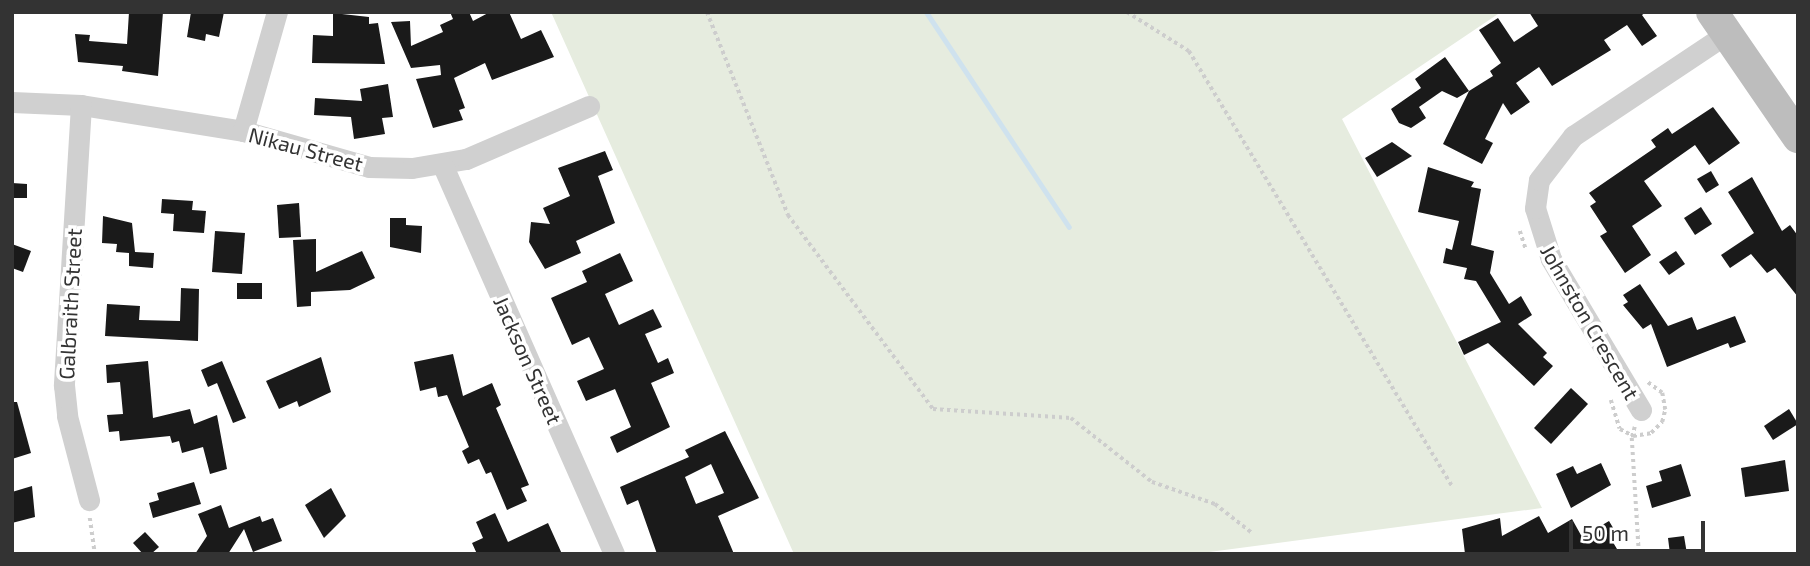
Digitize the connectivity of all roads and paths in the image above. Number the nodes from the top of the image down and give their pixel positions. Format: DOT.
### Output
graph roads {
  1 [pos="277,12"];
  2 [pos="707,12"];
  3 [pos="1127,12"];
  4 [pos="1719,23"];
  5 [pos="12,103"];
  6 [pos="81,105"];
  7 [pos="589,106"];
  8 [pos="243,131"];
  9 [pos="1798,137"];
  10 [pos="443,166"];
  11 [pos="1520,225"];
  12 [pos="1529,256"];
  13 [pos="1639,374"];
  14 [pos="1609,396"];
  15 [pos="1641,410"];
  16 [pos="1633,436"];
  17 [pos="1452,486"];
  18 [pos="89,500"];
  19 [pos="1251,532"];
  20 [pos="95,554"];
  21 [pos="614,554"];
  22 [pos="1639,554"];
  1 -- 8 [label="street"];
  2 -- 19 [label="path"];
  3 -- 17 [label="path"];
  4 -- 9 [label="main road"];
  4 -- 15 [label="street, Johnston Crescent"];
  5 -- 6 [label="street, Nikau Street"];
  6 -- 8 [label="street, Nikau Street"];
  6 -- 18 [label="street, Galbraith Street"];
  7 -- 10 [label="street, Nikau Street"];
  8 -- 10 [label="street, Nikau Street"];
  10 -- 21 [label="street, Jackson Street"];
  11 -- 12 [label="path"];
  13 -- 16 [label="path"];
  14 -- 16 [label="path"];
  15 -- 16 [label="path"];
  16 -- 22 [label="path"];
  18 -- 20 [label="path"];
}
